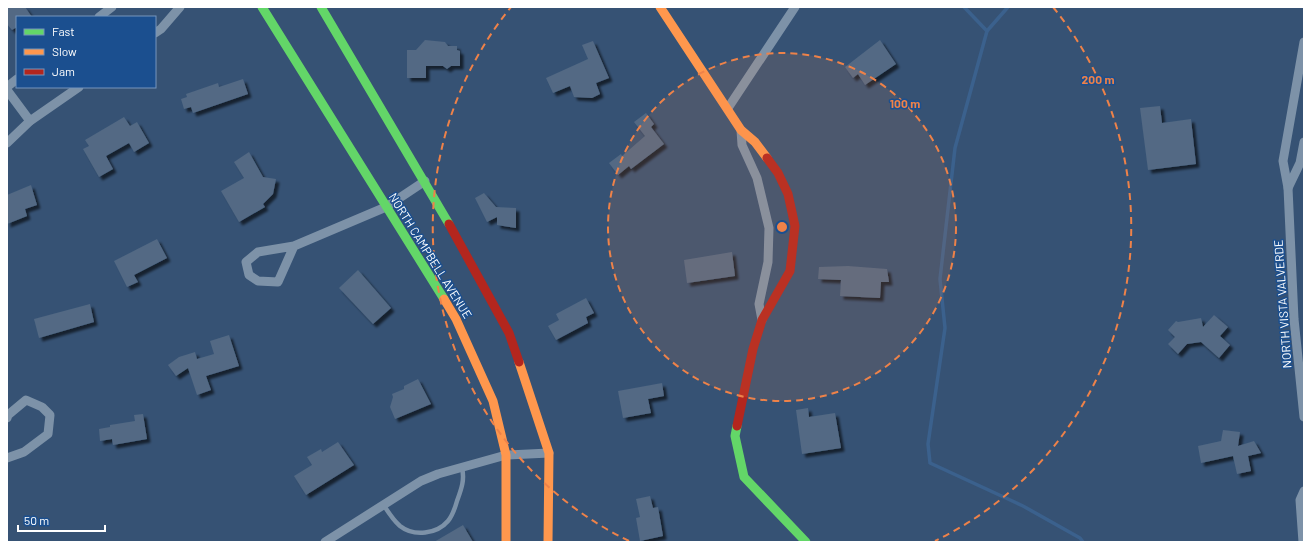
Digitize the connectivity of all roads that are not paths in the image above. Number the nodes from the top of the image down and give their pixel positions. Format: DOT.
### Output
graph roads {
  1 [pos="112,7"];
  2 [pos="180,7"];
  3 [pos="262,7"];
  4 [pos="321,7"];
  5 [pos="660,7"];
  6 [pos="795,7"];
  7 [pos="100,16"];
  8 [pos="156,32"];
  9 [pos="1304,42"];
  10 [pos="16,80"];
  11 [pos="7,87"];
  12 [pos="78,88"];
  13 [pos="7,90"];
  14 [pos="728,108"];
  15 [pos="30,121"];
  16 [pos="741,130"];
  17 [pos="1304,142"];
  18 [pos="7,143"];
  19 [pos="425,181"];
  20 [pos="1288,188"];
  21 [pos="386,207"];
  22 [pos="294,246"];
  23 [pos="762,320"];
  24 [pos="1304,417"];
  25 [pos="7,418"];
  26 [pos="549,453"];
  27 [pos="506,455"];
  28 [pos="7,458"];
  29 [pos="462,468"];
  30 [pos="1304,491"];
  31 [pos="383,504"];
  32 [pos="325,542"];
  33 [pos="506,542"];
  34 [pos="548,542"];
  35 [pos="806,542"];
  36 [pos="1303,542"];
  1 -- 7 [label="street"];
  2 -- 8 [label="street"];
  3 -- 21 [label="main road, NORTH CAMPBELL AVENUE"];
  4 -- 19 [label="main road"];
  5 -- 14 [label="main road"];
  6 -- 14 [label="street"];
  9 -- 20 [label="street, NORTH VISTA VALVERDE"];
  10 -- 11 [label="street"];
  12 -- 15 [label="street"];
  13 -- 15 [label="street"];
  14 -- 16 [label="main road"];
  15 -- 18 [label="street"];
  16 -- 23 [label="street"];
  16 -- 23 [label="main road"];
  17 -- 20 [label="street, NORTH VISTA VALVERDE"];
  19 -- 21 [label="street"];
  19 -- 26 [label="main road"];
  20 -- 24 [label="street, NORTH VISTA VALVERDE"];
  21 -- 22 [label="street"];
  21 -- 27 [label="main road, NORTH CAMPBELL AVENUE"];
  22 -- 22 [label="street"];
  23 -- 35 [label="main road"];
  25 -- 28 [label="street"];
  26 -- 27 [label="street"];
  26 -- 34 [label="main road"];
  27 -- 29 [label="street"];
  27 -- 33 [label="main road, NORTH CAMPBELL AVENUE"];
  29 -- 31 [label="street"];
  29 -- 31 [label="lane"];
  30 -- 36 [label="street"];
  31 -- 32 [label="street"];
}
